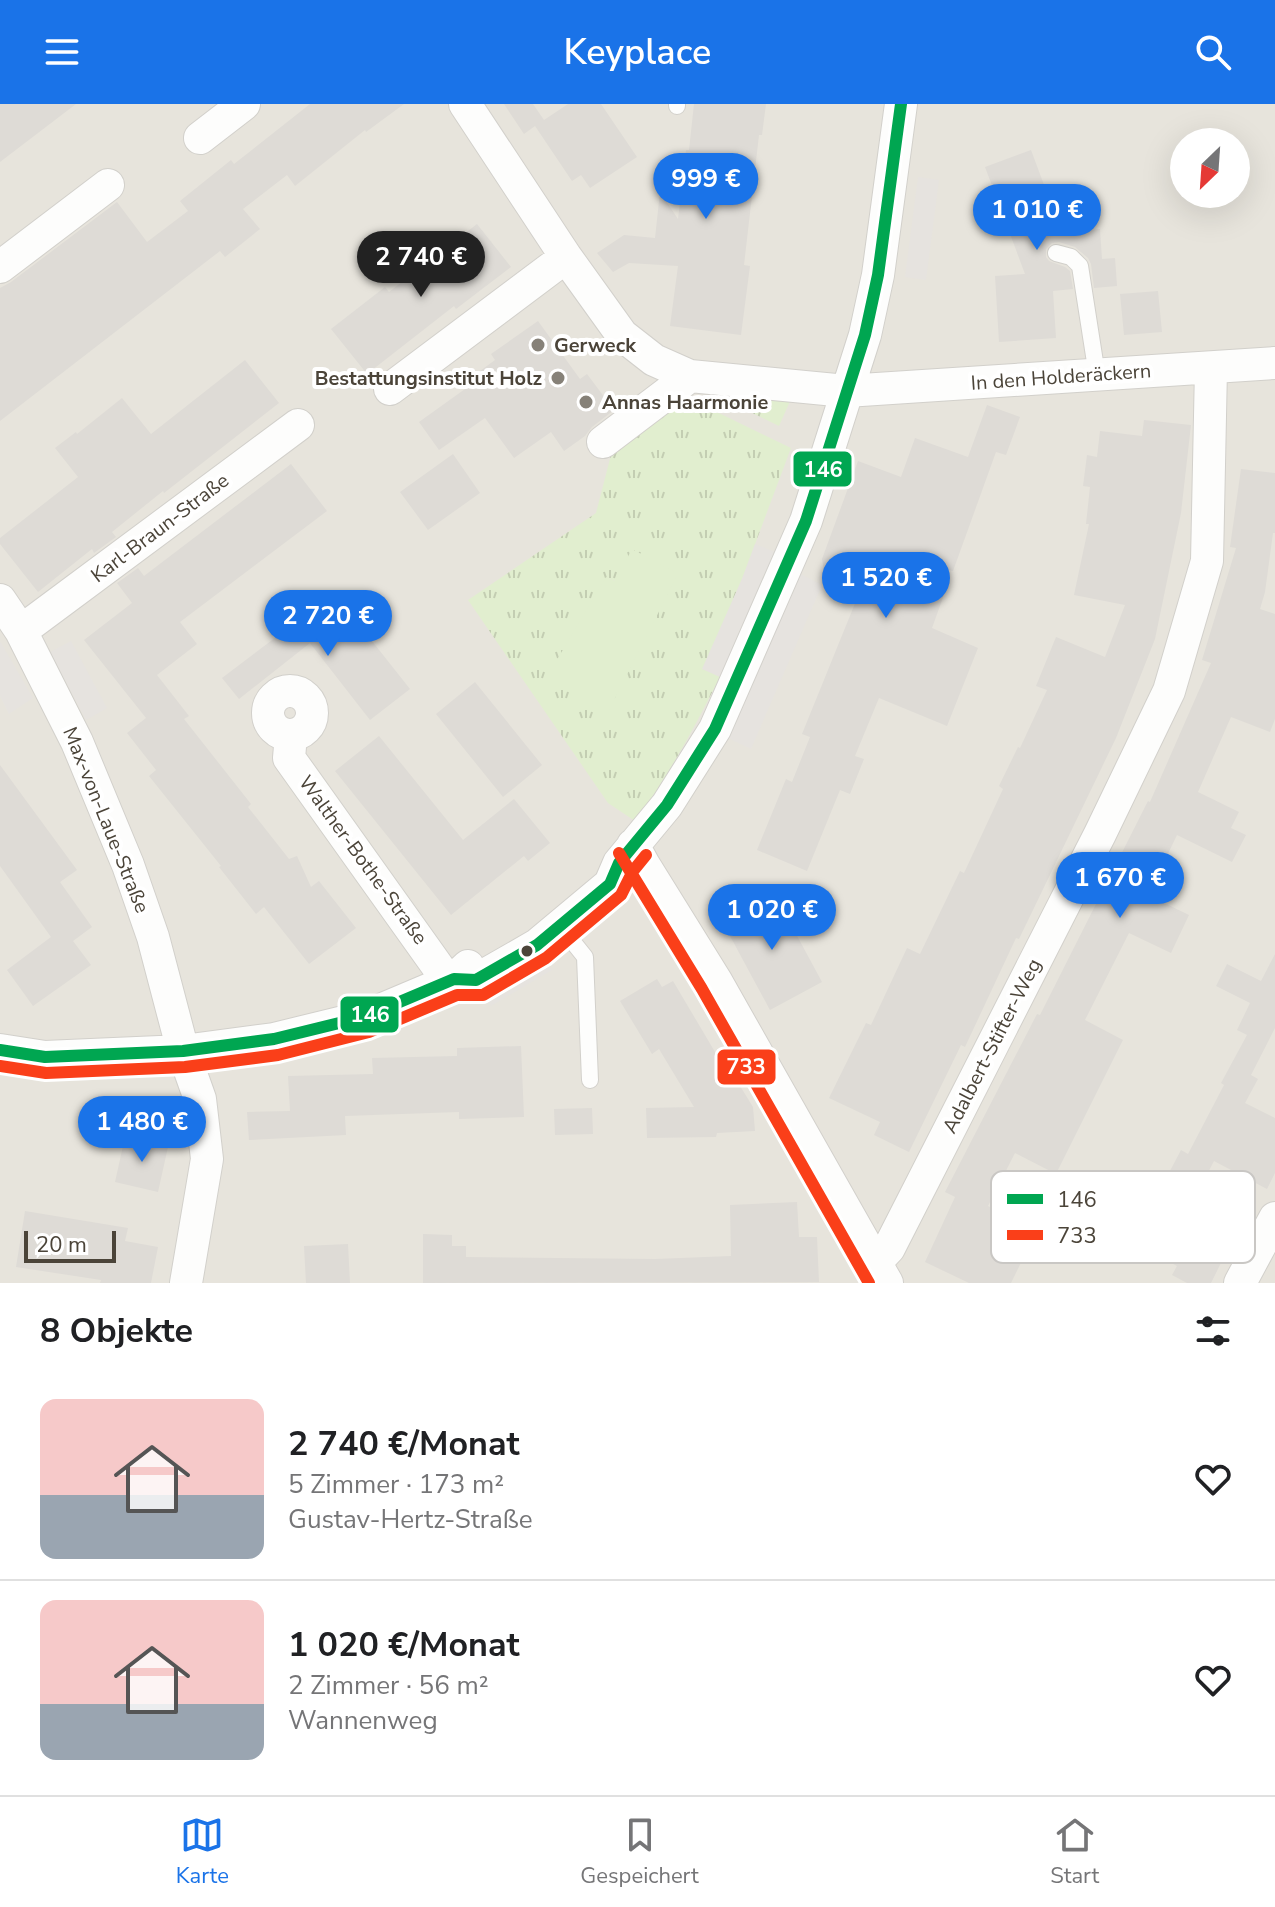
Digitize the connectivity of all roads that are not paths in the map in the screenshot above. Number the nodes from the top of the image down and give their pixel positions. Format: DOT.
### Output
graph roads {
  1 [pos="244,104"];
  2 [pos="901,104"];
  3 [pos="467,105"];
  4 [pos="200,138"];
  5 [pos="108,185"];
  6 [pos="1056,253"];
  7 [pos="566,257"];
  8 [pos="0,267"];
  9 [pos="1275,363"];
  10 [pos="1211,368"];
  11 [pos="1097,375"];
  12 [pos="690,376"];
  13 [pos="390,389"];
  14 [pos="846,391"];
  15 [pos="298,425"];
  16 [pos="603,442"];
  17 [pos="0,600"];
  18 [pos="21,631"];
  19 [pos="291,735"];
  20 [pos="626,854"];
  21 [pos="561,927"];
  22 [pos="451,980"];
  23 [pos="0,1050"];
  24 [pos="183,1051"];
  25 [pos="590,1080"];
  26 [pos="1275,1218"];
  27 [pos="1255,1255"];
  28 [pos="1251,1263"];
  29 [pos="882,1272"];
  30 [pos="186,1283"];
  31 [pos="1240,1283"];
  1 -- 4 [label="street"];
  2 -- 14 [label="street"];
  3 -- 7 [label="street, In den Holderäckern"];
  5 -- 8 [label="street"];
  6 -- 11 [label="lane"];
  7 -- 12 [label="street, In den Holderäckern"];
  7 -- 13 [label="street"];
  9 -- 10 [label="street, In den Holderäckern"];
  10 -- 11 [label="street, In den Holderäckern"];
  10 -- 29 [label="street, Adalbert-Stifter-Weg"];
  11 -- 14 [label="street, In den Holderäckern"];
  12 -- 14 [label="street, In den Holderäckern"];
  12 -- 16 [label="street"];
  14 -- 20 [label="street"];
  15 -- 18 [label="street, Karl-Braun-Straße"];
  17 -- 18 [label="street, Max-von-Laue-Straße"];
  18 -- 24 [label="street, Max-von-Laue-Straße"];
  19 -- 22 [label="street, Walther-Bothe-Straße"];
  20 -- 21 [label="street"];
  20 -- 22 [label="street"];
  20 -- 29 [label="street"];
  21 -- 22 [label="street"];
  21 -- 25 [label="lane"];
  22 -- 24 [label="street"];
  23 -- 24 [label="street"];
  24 -- 30 [label="street, Max-von-Laue-Straße"];
  26 -- 27 [label="street"];
  28 -- 31 [label="street"];
}
